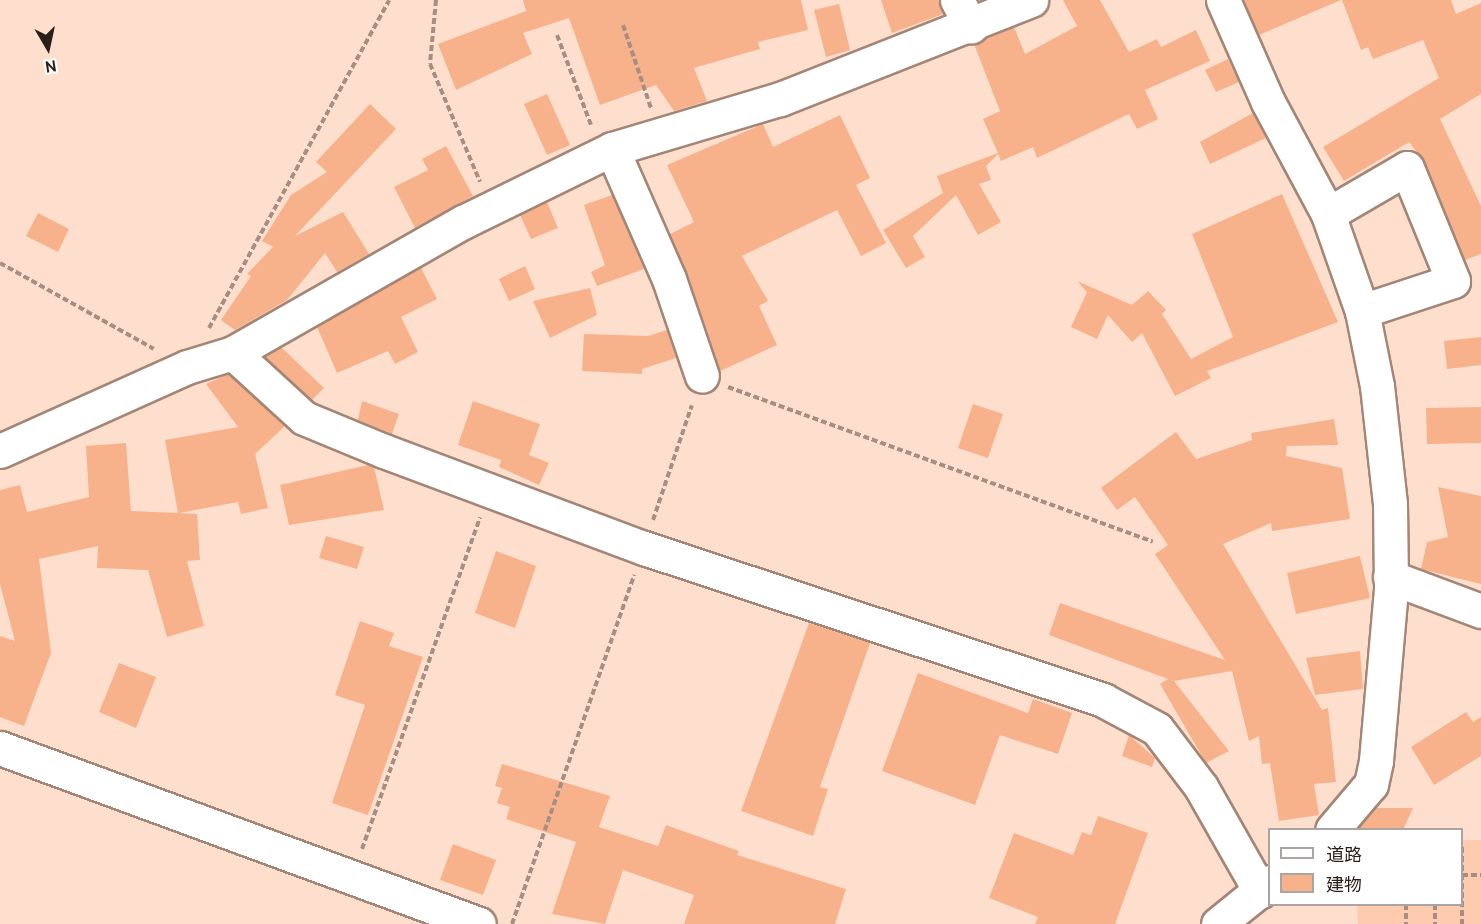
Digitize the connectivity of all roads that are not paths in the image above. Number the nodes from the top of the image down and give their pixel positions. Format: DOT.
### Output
graph roads {
  1 [pos="1031,0"];
  2 [pos="1223,0"];
  3 [pos="964,13"];
  4 [pos="607,152"];
  5 [pos="1328,214"];
  6 [pos="1362,311"];
  7 [pos="233,353"];
  8 [pos="702,376"];
  9 [pos="0,451"];
  10 [pos="1390,577"];
  11 [pos="1481,611"];
  12 [pos="0,748"];
  13 [pos="1334,828"];
  14 [pos="1265,886"];
  15 [pos="479,924"];
  16 [pos="1218,924"];
  1 -- 3 [label="street"];
  2 -- 5 [label="street"];
  3 -- 4 [label="street"];
  4 -- 7 [label="street"];
  4 -- 8 [label="street"];
  5 -- 6 [label="street"];
  5 -- 6 [label="street"];
  6 -- 10 [label="street"];
  7 -- 9 [label="street"];
  7 -- 14 [label="street"];
  10 -- 11 [label="street"];
  10 -- 13 [label="street"];
  12 -- 15 [label="street"];
  14 -- 16 [label="street"];
}
